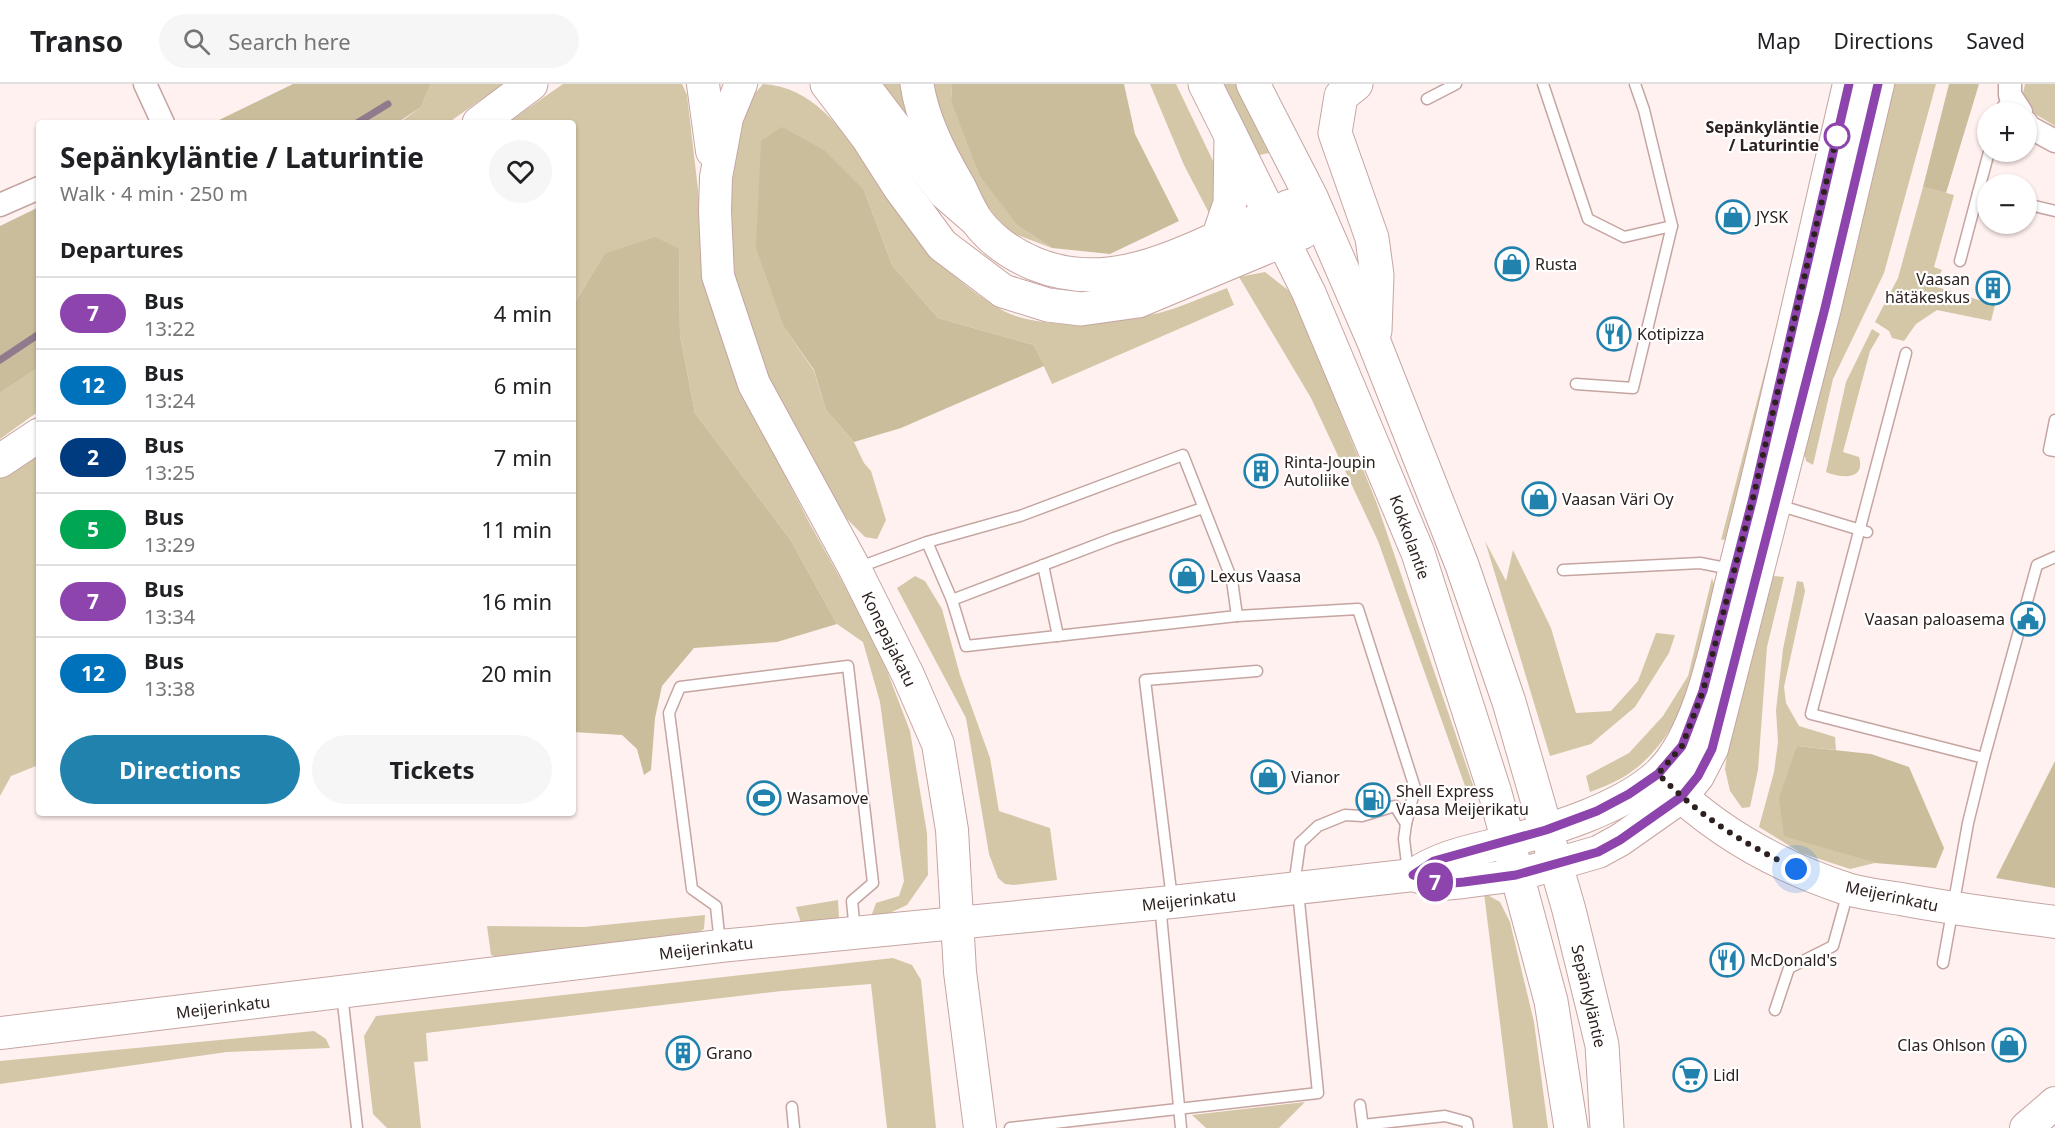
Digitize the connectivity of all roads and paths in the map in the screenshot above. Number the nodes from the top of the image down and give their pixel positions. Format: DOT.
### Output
graph roads {
  1 [pos="145,84"];
  2 [pos="531,84"];
  3 [pos="703,84"];
  4 [pos="741,84"];
  5 [pos="826,84"];
  6 [pos="862,84"];
  7 [pos="917,84"];
  8 [pos="1205,84"];
  9 [pos="1253,84"];
  10 [pos="1356,84"];
  11 [pos="1456,84"];
  12 [pos="1543,84"];
  13 [pos="1635,84"];
  14 [pos="1849,84"];
  15 [pos="1878,84"];
  16 [pos="1427,99"];
  17 [pos="162,120"];
  18 [pos="483,120"];
  19 [pos="2037,131"];
  20 [pos="1232,136"];
  21 [pos="2055,141"];
  22 [pos="716,177"];
  23 [pos="36,189"];
  24 [pos="0,205"];
  25 [pos="2037,207"];
  26 [pos="1317,210"];
  27 [pos="1977,211"];
  28 [pos="2055,211"];
  29 [pos="976,219"];
  30 [pos="1672,226"];
  31 [pos="1277,227"];
  32 [pos="1218,238"];
  33 [pos="1960,261"];
  34 [pos="1374,342"];
  35 [pos="1906,353"];
  36 [pos="1576,384"];
  37 [pos="2055,420"];
  38 [pos="36,437"];
  39 [pos="2055,451"];
  40 [pos="0,461"];
  41 [pos="1764,501"];
  42 [pos="1203,508"];
  43 [pos="1862,530"];
  44 [pos="927,542"];
  45 [pos="2055,557"];
  46 [pos="1043,565"];
  47 [pos="855,569"];
  48 [pos="1563,570"];
  49 [pos="1746,571"];
  50 [pos="952,600"];
  51 [pos="1237,616"];
  52 [pos="1058,636"];
  53 [pos="1257,671"];
  54 [pos="1984,759"];
  55 [pos="1658,774"];
  56 [pos="1681,797"];
  57 [pos="1406,824"];
  58 [pos="1546,830"];
  59 [pos="1508,842"];
  60 [pos="1557,866"];
  61 [pos="1411,875"];
  62 [pos="1516,875"];
  63 [pos="1295,888"];
  64 [pos="1848,889"];
  65 [pos="1166,903"];
  66 [pos="1954,909"];
  67 [pos="957,922"];
  68 [pos="2055,922"];
  69 [pos="855,931"];
  70 [pos="720,946"];
  71 [pos="1943,963"];
  72 [pos="341,992"];
  73 [pos="1775,1010"];
  74 [pos="0,1033"];
  75 [pos="2055,1103"];
  76 [pos="1360,1105"];
  77 [pos="792,1107"];
  78 [pos="1179,1108"];
  79 [pos="1363,1127"];
  80 [pos="357,1128"];
  81 [pos="794,1128"];
  82 [pos="980,1128"];
  83 [pos="1010,1128"];
  84 [pos="1181,1128"];
  85 [pos="1468,1128"];
  86 [pos="1571,1128"];
  87 [pos="1607,1128"];
  88 [pos="2026,1128"];
  1 -- 17 [label="street"];
  2 -- 18 [label="main road"];
  3 -- 22 [label="street, Konepajakatu"];
  4 -- 22 [label="street, Konepajakatu"];
  5 -- 31 [label="main road"];
  6 -- 29 [label="main road"];
  7 -- 29 [label="main road"];
  8 -- 20 [label="main road, Kokkolantie"];
  9 -- 26 [label="main road"];
  10 -- 34 [label="main road"];
  11 -- 16 [label="lane"];
  12 -- 30 [label="lane"];
  13 -- 30 [label="lane"];
  14 -- 41 [label="street"];
  15 -- 41 [label="street"];
  19 -- 21 [label="street"];
  20 -- 31 [label="main road, Kokkolantie"];
  20 -- 32 [label="main road"];
  22 -- 47 [label="street, Konepajakatu"];
  23 -- 24 [label="street"];
  25 -- 28 [label="lane"];
  26 -- 31 [label="main road"];
  26 -- 34 [label="main road"];
  27 -- 33 [label="lane"];
  29 -- 32 [label="main road"];
  30 -- 36 [label="lane"];
  31 -- 32 [label="main road"];
  31 -- 59 [label="main road, Kokkolantie"];
  34 -- 58 [label="main road"];
  35 -- 43 [label="lane"];
  37 -- 39 [label="lane"];
  38 -- 40 [label="main road"];
  41 -- 43 [label="lane"];
  41 -- 49 [label="street"];
  42 -- 44 [label="lane"];
  42 -- 46 [label="lane"];
  42 -- 51 [label="lane"];
  43 -- 54 [label="lane"];
  44 -- 47 [label="lane"];
  44 -- 50 [label="lane"];
  45 -- 54 [label="lane"];
  46 -- 50 [label="lane"];
  46 -- 52 [label="lane"];
  47 -- 67 [label="street, Konepajakatu"];
  48 -- 49 [label="lane"];
  49 -- 55 [label="street"];
  49 -- 56 [label="street"];
  50 -- 52 [label="lane"];
  51 -- 52 [label="lane"];
  51 -- 57 [label="lane"];
  53 -- 65 [label="lane"];
  54 -- 66 [label="lane"];
  55 -- 56 [label="street, Meijerinkatu"];
  55 -- 58 [label="street, Meijerinkatu"];
  56 -- 60 [label="street, Meijerinkatu"];
  56 -- 64 [label="street, Meijerinkatu"];
  57 -- 61 [label="lane"];
  57 -- 63 [label="lane"];
  58 -- 59 [label="street, Meijerinkatu"];
  58 -- 60 [label="main road"];
  59 -- 61 [label="street, Meijerinkatu"];
  59 -- 62 [label="main road, Kokkolantie"];
  60 -- 62 [label="street, Meijerinkatu"];
  60 -- 87 [label="main road, Sepänkyläntie"];
  61 -- 62 [label="street, Meijerinkatu"];
  61 -- 63 [label="street, Meijerinkatu"];
  62 -- 86 [label="main road"];
  63 -- 65 [label="street, Meijerinkatu"];
  63 -- 78 [label="lane"];
  64 -- 66 [label="street, Meijerinkatu"];
  64 -- 73 [label="lane"];
  65 -- 67 [label="street, Meijerinkatu"];
  65 -- 78 [label="lane"];
  66 -- 68 [label="street, Meijerinkatu"];
  66 -- 71 [label="lane"];
  67 -- 69 [label="street, Meijerinkatu"];
  67 -- 82 [label="street, Konepajakatu"];
  69 -- 70 [label="street, Meijerinkatu"];
  69 -- 70 [label="lane"];
  70 -- 72 [label="street, Meijerinkatu"];
  72 -- 74 [label="street, Meijerinkatu"];
  72 -- 80 [label="lane"];
  75 -- 88 [label="street"];
  76 -- 79 [label="lane"];
  77 -- 81 [label="lane"];
  78 -- 83 [label="lane"];
  78 -- 84 [label="lane"];
  79 -- 85 [label="lane"];
}
